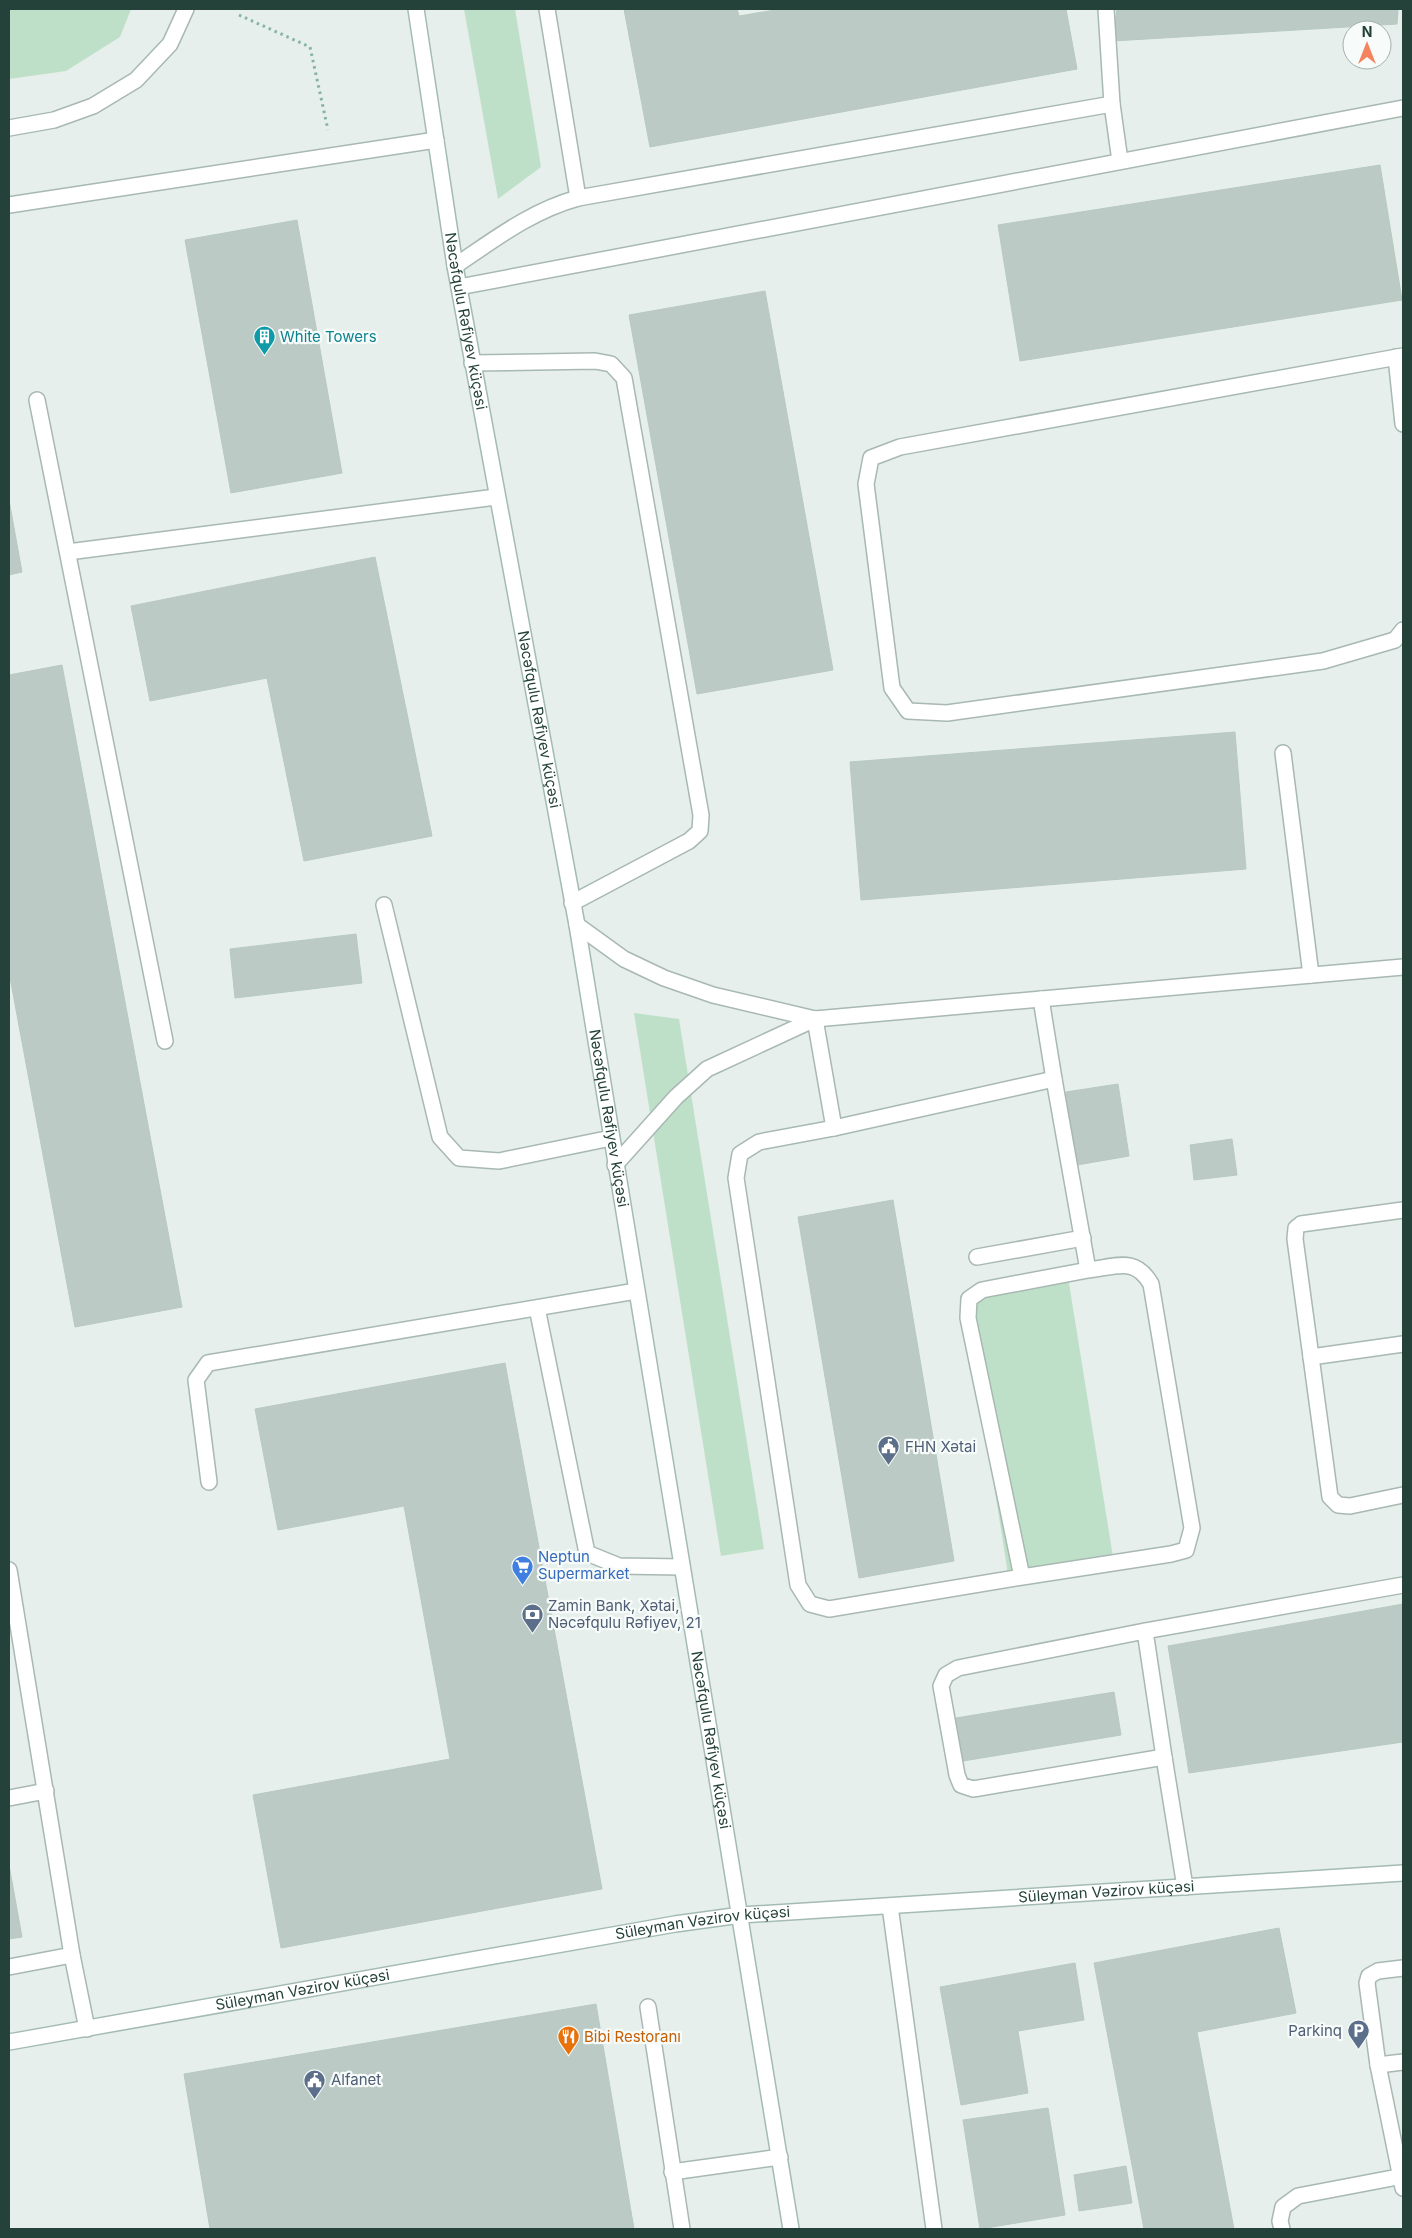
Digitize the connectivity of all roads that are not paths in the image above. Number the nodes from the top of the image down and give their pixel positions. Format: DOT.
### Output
graph roads {
  1 [pos="186,9"];
  2 [pos="416,9"];
  3 [pos="547,9"];
  4 [pos="1106,9"];
  5 [pos="1112,104"];
  6 [pos="1403,108"];
  7 [pos="9,128"];
  8 [pos="436,140"];
  9 [pos="1120,161"];
  10 [pos="578,198"];
  11 [pos="9,205"];
  12 [pos="455,266"];
  13 [pos="459,287"];
  14 [pos="1400,356"];
  15 [pos="472,363"];
  16 [pos="37,400"];
  17 [pos="1403,424"];
  18 [pos="496,496"];
  19 [pos="68,552"];
  20 [pos="1403,630"];
  21 [pos="1283,753"];
  22 [pos="572,904"];
  23 [pos="384,905"];
  24 [pos="577,926"];
  25 [pos="1403,967"];
  26 [pos="1311,975"];
  27 [pos="1041,999"];
  28 [pos="815,1019"];
  29 [pos="165,1041"];
  30 [pos="1054,1080"];
  31 [pos="834,1128"];
  32 [pos="612,1138"];
  33 [pos="615,1165"];
  34 [pos="1403,1210"];
  35 [pos="1083,1238"];
  36 [pos="977,1257"];
  37 [pos="1088,1270"];
  38 [pos="636,1291"];
  39 [pos="537,1308"];
  40 [pos="1403,1344"];
  41 [pos="1310,1357"];
  42 [pos="209,1482"];
  43 [pos="1403,1495"];
  44 [pos="682,1567"];
  45 [pos="9,1570"];
  46 [pos="1022,1577"];
  47 [pos="1403,1585"];
  48 [pos="1145,1631"];
  49 [pos="1164,1757"];
  50 [pos="46,1791"];
  51 [pos="9,1798"];
  52 [pos="1403,1873"];
  53 [pos="1185,1887"];
  54 [pos="890,1906"];
  55 [pos="741,1915"];
  56 [pos="72,1956"];
  57 [pos="9,1967"];
  58 [pos="1403,1968"];
  59 [pos="648,2007"];
  60 [pos="86,2029"];
  61 [pos="9,2042"];
  62 [pos="1403,2062"];
  63 [pos="1378,2065"];
  64 [pos="780,2157"];
  65 [pos="672,2172"];
  66 [pos="1402,2180"];
  67 [pos="682,2229"];
  68 [pos="791,2229"];
  69 [pos="934,2229"];
  70 [pos="1282,2229"];
  1 -- 7 [label="street"];
  2 -- 8 [label="street, Nəcəfqulu Rəfiyev küçəsi"];
  3 -- 10 [label="street"];
  4 -- 5 [label="street"];
  5 -- 9 [label="street"];
  5 -- 10 [label="street"];
  6 -- 9 [label="street"];
  8 -- 11 [label="street"];
  8 -- 12 [label="street, Nəcəfqulu Rəfiyev küçəsi"];
  9 -- 13 [label="street"];
  10 -- 12 [label="street"];
  12 -- 13 [label="street, Nəcəfqulu Rəfiyev küçəsi"];
  13 -- 15 [label="street, Nəcəfqulu Rəfiyev küçəsi"];
  14 -- 17 [label="street"];
  14 -- 20 [label="street"];
  15 -- 18 [label="street, Nəcəfqulu Rəfiyev küçəsi"];
  15 -- 22 [label="street"];
  16 -- 19 [label="street"];
  18 -- 19 [label="street"];
  18 -- 22 [label="street, Nəcəfqulu Rəfiyev küçəsi"];
  19 -- 29 [label="street"];
  21 -- 26 [label="street"];
  22 -- 24 [label="street, Nəcəfqulu Rəfiyev küçəsi"];
  23 -- 32 [label="street"];
  24 -- 28 [label="street"];
  24 -- 32 [label="street, Nəcəfqulu Rəfiyev küçəsi"];
  25 -- 26 [label="street"];
  26 -- 27 [label="street"];
  27 -- 28 [label="street"];
  27 -- 30 [label="street"];
  28 -- 31 [label="street"];
  28 -- 33 [label="street"];
  30 -- 31 [label="street"];
  30 -- 35 [label="street"];
  31 -- 46 [label="street"];
  32 -- 33 [label="street, Nəcəfqulu Rəfiyev küçəsi"];
  33 -- 38 [label="street, Nəcəfqulu Rəfiyev küçəsi"];
  34 -- 41 [label="street"];
  35 -- 36 [label="street"];
  35 -- 37 [label="street"];
  37 -- 46 [label="street"];
  37 -- 46 [label="street"];
  38 -- 39 [label="street"];
  38 -- 44 [label="street, Nəcəfqulu Rəfiyev küçəsi"];
  39 -- 42 [label="street"];
  39 -- 44 [label="street"];
  40 -- 41 [label="street"];
  41 -- 43 [label="street"];
  44 -- 55 [label="street, Nəcəfqulu Rəfiyev küçəsi"];
  45 -- 50 [label="street"];
  47 -- 48 [label="street"];
  48 -- 49 [label="street"];
  48 -- 49 [label="street"];
  49 -- 53 [label="street"];
  50 -- 51 [label="street"];
  50 -- 56 [label="street"];
  52 -- 53 [label="street, Süleyman Vəzirov küçəsi"];
  53 -- 54 [label="street, Süleyman Vəzirov küçəsi"];
  54 -- 55 [label="street, Süleyman Vəzirov küçəsi"];
  54 -- 69 [label="street"];
  55 -- 60 [label="street, Süleyman Vəzirov küçəsi"];
  55 -- 64 [label="street, Nəcəfqulu Rəfiyev küçəsi"];
  56 -- 57 [label="street"];
  56 -- 60 [label="street"];
  58 -- 63 [label="street"];
  59 -- 65 [label="street"];
  60 -- 61 [label="street, Süleyman Vəzirov küçəsi"];
  62 -- 63 [label="street"];
  63 -- 66 [label="street"];
  64 -- 65 [label="street"];
  64 -- 68 [label="street, Nəcəfqulu Rəfiyev küçəsi"];
  65 -- 67 [label="street"];
  66 -- 70 [label="street"];
}
